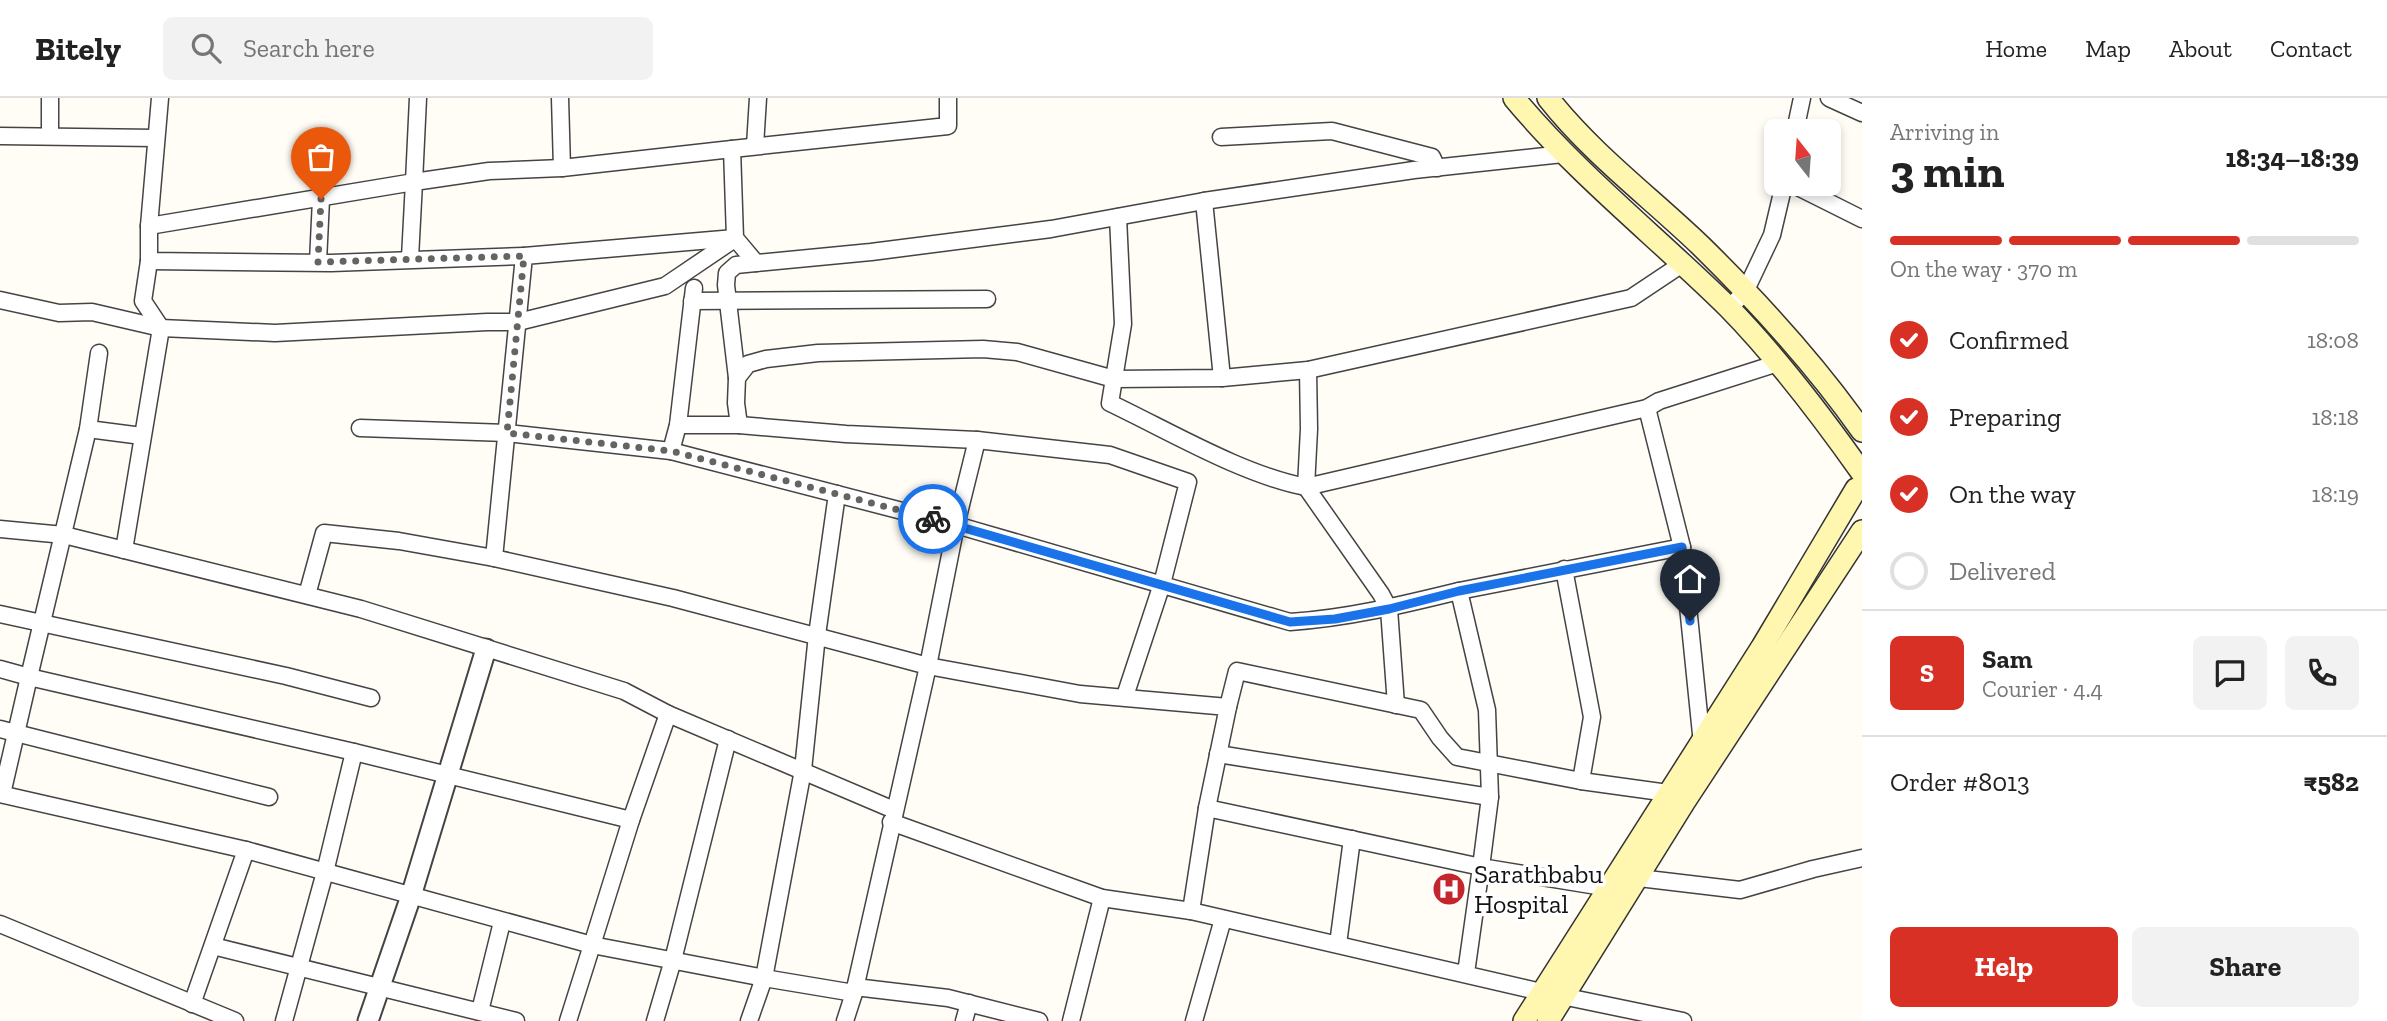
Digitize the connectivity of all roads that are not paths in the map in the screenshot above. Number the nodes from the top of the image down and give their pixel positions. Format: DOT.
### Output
graph roads {
  1 [pos="50,98"];
  2 [pos="160,98"];
  3 [pos="418,98"];
  4 [pos="560,98"];
  5 [pos="758,98"];
  6 [pos="948,98"];
  7 [pos="1514,98"];
  8 [pos="1548,98"];
  9 [pos="1802,98"];
  10 [pos="1829,98"];
  11 [pos="1862,113"];
  12 [pos="1798,119"];
  13 [pos="0,136"];
  14 [pos="50,136"];
  15 [pos="1221,137"];
  16 [pos="156,138"];
  17 [pos="755,146"];
  18 [pos="732,149"];
  19 [pos="1563,154"];
  20 [pos="562,168"];
  21 [pos="1437,168"];
  22 [pos="414,182"];
  23 [pos="1781,196"];
  24 [pos="1815,196"];
  25 [pos="321,199"];
  26 [pos="1204,201"];
  27 [pos="1118,217"];
  28 [pos="1862,219"];
  29 [pos="149,226"];
  30 [pos="736,238"];
  31 [pos="524,256"];
  32 [pos="410,258"];
  33 [pos="149,261"];
  34 [pos="318,262"];
  35 [pos="756,262"];
  36 [pos="1682,264"];
  37 [pos="1745,292"];
  38 [pos="987,299"];
  39 [pos="0,300"];
  40 [pos="729,301"];
  41 [pos="1729,308"];
  42 [pos="518,319"];
  43 [pos="160,328"];
  44 [pos="99,353"];
  45 [pos="1778,363"];
  46 [pos="1308,370"];
  47 [pos="737,378"];
  48 [pos="1222,378"];
  49 [pos="1114,379"];
  50 [pos="1647,408"];
  51 [pos="678,425"];
  52 [pos="739,425"];
  53 [pos="360,428"];
  54 [pos="88,429"];
  55 [pos="1862,431"];
  56 [pos="507,433"];
  57 [pos="142,436"];
  58 [pos="977,440"];
  59 [pos="671,451"];
  60 [pos="1861,486"];
  61 [pos="1306,487"];
  62 [pos="837,494"];
  63 [pos="956,525"];
  64 [pos="0,529"];
  65 [pos="1862,531"];
  66 [pos="64,535"];
  67 [pos="1682,547"];
  68 [pos="124,550"];
  69 [pos="494,558"];
  70 [pos="1564,569"];
  71 [pos="1162,584"];
  72 [pos="1459,591"];
  73 [pos="307,595"];
  74 [pos="1389,609"];
  75 [pos="0,614"];
  76 [pos="41,621"];
  77 [pos="817,635"];
  78 [pos="486,649"];
  79 [pos="928,666"];
  80 [pos="0,669"];
  81 [pos="29,677"];
  82 [pos="1125,696"];
  83 [pos="371,698"];
  84 [pos="1396,705"];
  85 [pos="1228,707"];
  86 [pos="668,714"];
  87 [pos="7,731"];
  88 [pos="728,739"];
  89 [pos="1702,744"];
  90 [pos="354,752"];
  91 [pos="1218,754"];
  92 [pos="1489,763"];
  93 [pos="803,770"];
  94 [pos="446,776"];
  95 [pos="1581,781"];
  96 [pos="1668,793"];
  97 [pos="1,794"];
  98 [pos="269,797"];
  99 [pos="1490,797"];
  100 [pos="1207,808"];
  101 [pos="892,816"];
  102 [pos="631,820"];
  103 [pos="1352,839"];
  104 [pos="246,850"];
  105 [pos="1862,858"];
  106 [pos="1481,867"];
  107 [pos="326,872"];
  108 [pos="1639,878"];
  109 [pos="1609,888"];
  110 [pos="411,896"];
  111 [pos="1102,898"];
  112 [pos="1191,911"];
  113 [pos="1223,919"];
  114 [pos="502,922"];
  115 [pos="0,924"];
  116 [pos="1338,944"];
  117 [pos="592,945"];
  118 [pos="213,946"];
  119 [pos="673,960"];
  120 [pos="299,968"];
  121 [pos="1466,973"];
  122 [pos="764,978"];
  123 [pos="379,988"];
  124 [pos="854,990"];
  125 [pos="1541,992"];
  126 [pos="968,1003"];
  127 [pos="192,1004"];
  128 [pos="480,1011"];
  129 [pos="1557,1011"];
  130 [pos="235,1021"];
  131 [pos="284,1021"];
  132 [pos="368,1021"];
  133 [pos="516,1021"];
  134 [pos="568,1021"];
  135 [pos="654,1021"];
  136 [pos="749,1021"];
  137 [pos="845,1021"];
  138 [pos="964,1021"];
  139 [pos="1040,1021"];
  140 [pos="1071,1021"];
  141 [pos="1194,1021"];
  142 [pos="1524,1021"];
  143 [pos="1683,1021"];
  1 -- 14 [label="street"];
  2 -- 16 [label="street"];
  3 -- 22 [label="street"];
  4 -- 20 [label="street"];
  5 -- 17 [label="street"];
  6 -- 17 [label="street"];
  7 -- 19 [label="main road"];
  8 -- 37 [label="main road"];
  9 -- 12 [label="street"];
  10 -- 11 [label="street"];
  13 -- 14 [label="street"];
  14 -- 16 [label="street"];
  15 -- 21 [label="street"];
  16 -- 29 [label="street"];
  17 -- 18 [label="street"];
  18 -- 20 [label="street"];
  18 -- 30 [label="street"];
  19 -- 21 [label="street"];
  19 -- 36 [label="main road"];
  20 -- 22 [label="street"];
  21 -- 26 [label="street"];
  22 -- 25 [label="street"];
  22 -- 32 [label="street"];
  23 -- 37 [label="street"];
  24 -- 28 [label="street"];
  25 -- 29 [label="street"];
  25 -- 34 [label="street"];
  26 -- 27 [label="street"];
  26 -- 48 [label="street"];
  27 -- 35 [label="street"];
  27 -- 49 [label="street"];
  29 -- 33 [label="street"];
  30 -- 31 [label="street"];
  30 -- 35 [label="street"];
  30 -- 42 [label="street"];
  31 -- 32 [label="street"];
  31 -- 42 [label="street"];
  32 -- 34 [label="street"];
  33 -- 34 [label="street"];
  33 -- 43 [label="street"];
  35 -- 40 [label="street"];
  36 -- 41 [label="main road"];
  36 -- 46 [label="street"];
  37 -- 41 [label="street"];
  37 -- 55 [label="main road"];
  38 -- 40 [label="street"];
  39 -- 43 [label="street"];
  40 -- 47 [label="street"];
  40 -- 51 [label="street"];
  41 -- 45 [label="main road"];
  42 -- 43 [label="street"];
  42 -- 56 [label="street"];
  43 -- 57 [label="street"];
  44 -- 54 [label="street"];
  45 -- 50 [label="street"];
  45 -- 60 [label="main road"];
  46 -- 48 [label="street"];
  46 -- 61 [label="street"];
  47 -- 49 [label="street"];
  47 -- 52 [label="street"];
  48 -- 49 [label="street"];
  49 -- 61 [label="street"];
  50 -- 61 [label="street"];
  50 -- 67 [label="street"];
  51 -- 52 [label="street"];
  51 -- 59 [label="street"];
  52 -- 58 [label="street"];
  53 -- 56 [label="street"];
  54 -- 57 [label="street"];
  54 -- 66 [label="street"];
  56 -- 59 [label="street"];
  56 -- 69 [label="street"];
  57 -- 68 [label="street"];
  58 -- 63 [label="street"];
  58 -- 71 [label="street"];
  59 -- 62 [label="street"];
  60 -- 89 [label="main road"];
  61 -- 74 [label="street"];
  62 -- 63 [label="street"];
  62 -- 77 [label="street"];
  63 -- 71 [label="street"];
  63 -- 79 [label="street"];
  64 -- 66 [label="street"];
  65 -- 108 [label="main road"];
  66 -- 68 [label="street"];
  66 -- 76 [label="street"];
  67 -- 70 [label="street"];
  67 -- 89 [label="street"];
  68 -- 73 [label="street"];
  69 -- 73 [label="street"];
  69 -- 77 [label="street"];
  70 -- 72 [label="street"];
  70 -- 95 [label="street"];
  71 -- 74 [label="street"];
  71 -- 82 [label="street"];
  72 -- 74 [label="street"];
  72 -- 92 [label="street"];
  73 -- 78 [label="street"];
  74 -- 84 [label="street"];
  75 -- 76 [label="street"];
  76 -- 81 [label="street"];
  76 -- 83 [label="street"];
  77 -- 79 [label="street"];
  77 -- 93 [label="street"];
  78 -- 86 [label="street"];
  78 -- 94 [label="street"];
  79 -- 82 [label="street"];
  79 -- 101 [label="street"];
  80 -- 81 [label="street"];
  81 -- 87 [label="street"];
  81 -- 90 [label="street"];
  82 -- 85 [label="street"];
  84 -- 85 [label="street"];
  84 -- 92 [label="street"];
  85 -- 91 [label="street"];
  86 -- 88 [label="street"];
  86 -- 102 [label="street"];
  87 -- 97 [label="street"];
  87 -- 98 [label="street"];
  88 -- 93 [label="street"];
  88 -- 119 [label="street"];
  89 -- 96 [label="main road"];
  90 -- 94 [label="street"];
  90 -- 107 [label="street"];
  91 -- 99 [label="street"];
  91 -- 100 [label="street"];
  92 -- 95 [label="street"];
  92 -- 99 [label="street"];
  93 -- 101 [label="street"];
  93 -- 122 [label="street"];
  94 -- 102 [label="street"];
  94 -- 110 [label="street"];
  95 -- 96 [label="street"];
  96 -- 109 [label="main road"];
  97 -- 104 [label="street"];
  99 -- 106 [label="street"];
  100 -- 103 [label="street"];
  100 -- 112 [label="street"];
  101 -- 111 [label="street"];
  101 -- 124 [label="street"];
  102 -- 117 [label="street"];
  103 -- 106 [label="street"];
  103 -- 116 [label="street"];
  104 -- 107 [label="street"];
  104 -- 118 [label="street"];
  105 -- 108 [label="street"];
  106 -- 109 [label="street"];
  106 -- 121 [label="street"];
  107 -- 110 [label="street"];
  107 -- 120 [label="street"];
  108 -- 129 [label="main road"];
  109 -- 125 [label="main road"];
  110 -- 114 [label="street"];
  110 -- 123 [label="street"];
  111 -- 112 [label="street"];
  111 -- 140 [label="street"];
  112 -- 113 [label="street"];
  113 -- 116 [label="street"];
  113 -- 141 [label="street"];
  114 -- 117 [label="street"];
  114 -- 128 [label="street"];
  115 -- 127 [label="street"];
  116 -- 121 [label="street"];
  117 -- 119 [label="street"];
  117 -- 134 [label="street"];
  118 -- 120 [label="street"];
  118 -- 127 [label="street"];
  119 -- 122 [label="street"];
  119 -- 135 [label="street"];
  120 -- 123 [label="street"];
  120 -- 131 [label="street"];
  121 -- 125 [label="street"];
  122 -- 124 [label="street"];
  122 -- 136 [label="street"];
  123 -- 128 [label="street"];
  123 -- 132 [label="street"];
  124 -- 126 [label="street"];
  124 -- 137 [label="street"];
  125 -- 142 [label="main road"];
  126 -- 138 [label="street"];
  126 -- 139 [label="street"];
  127 -- 130 [label="street"];
  128 -- 133 [label="street"];
  129 -- 143 [label="street"];
}
